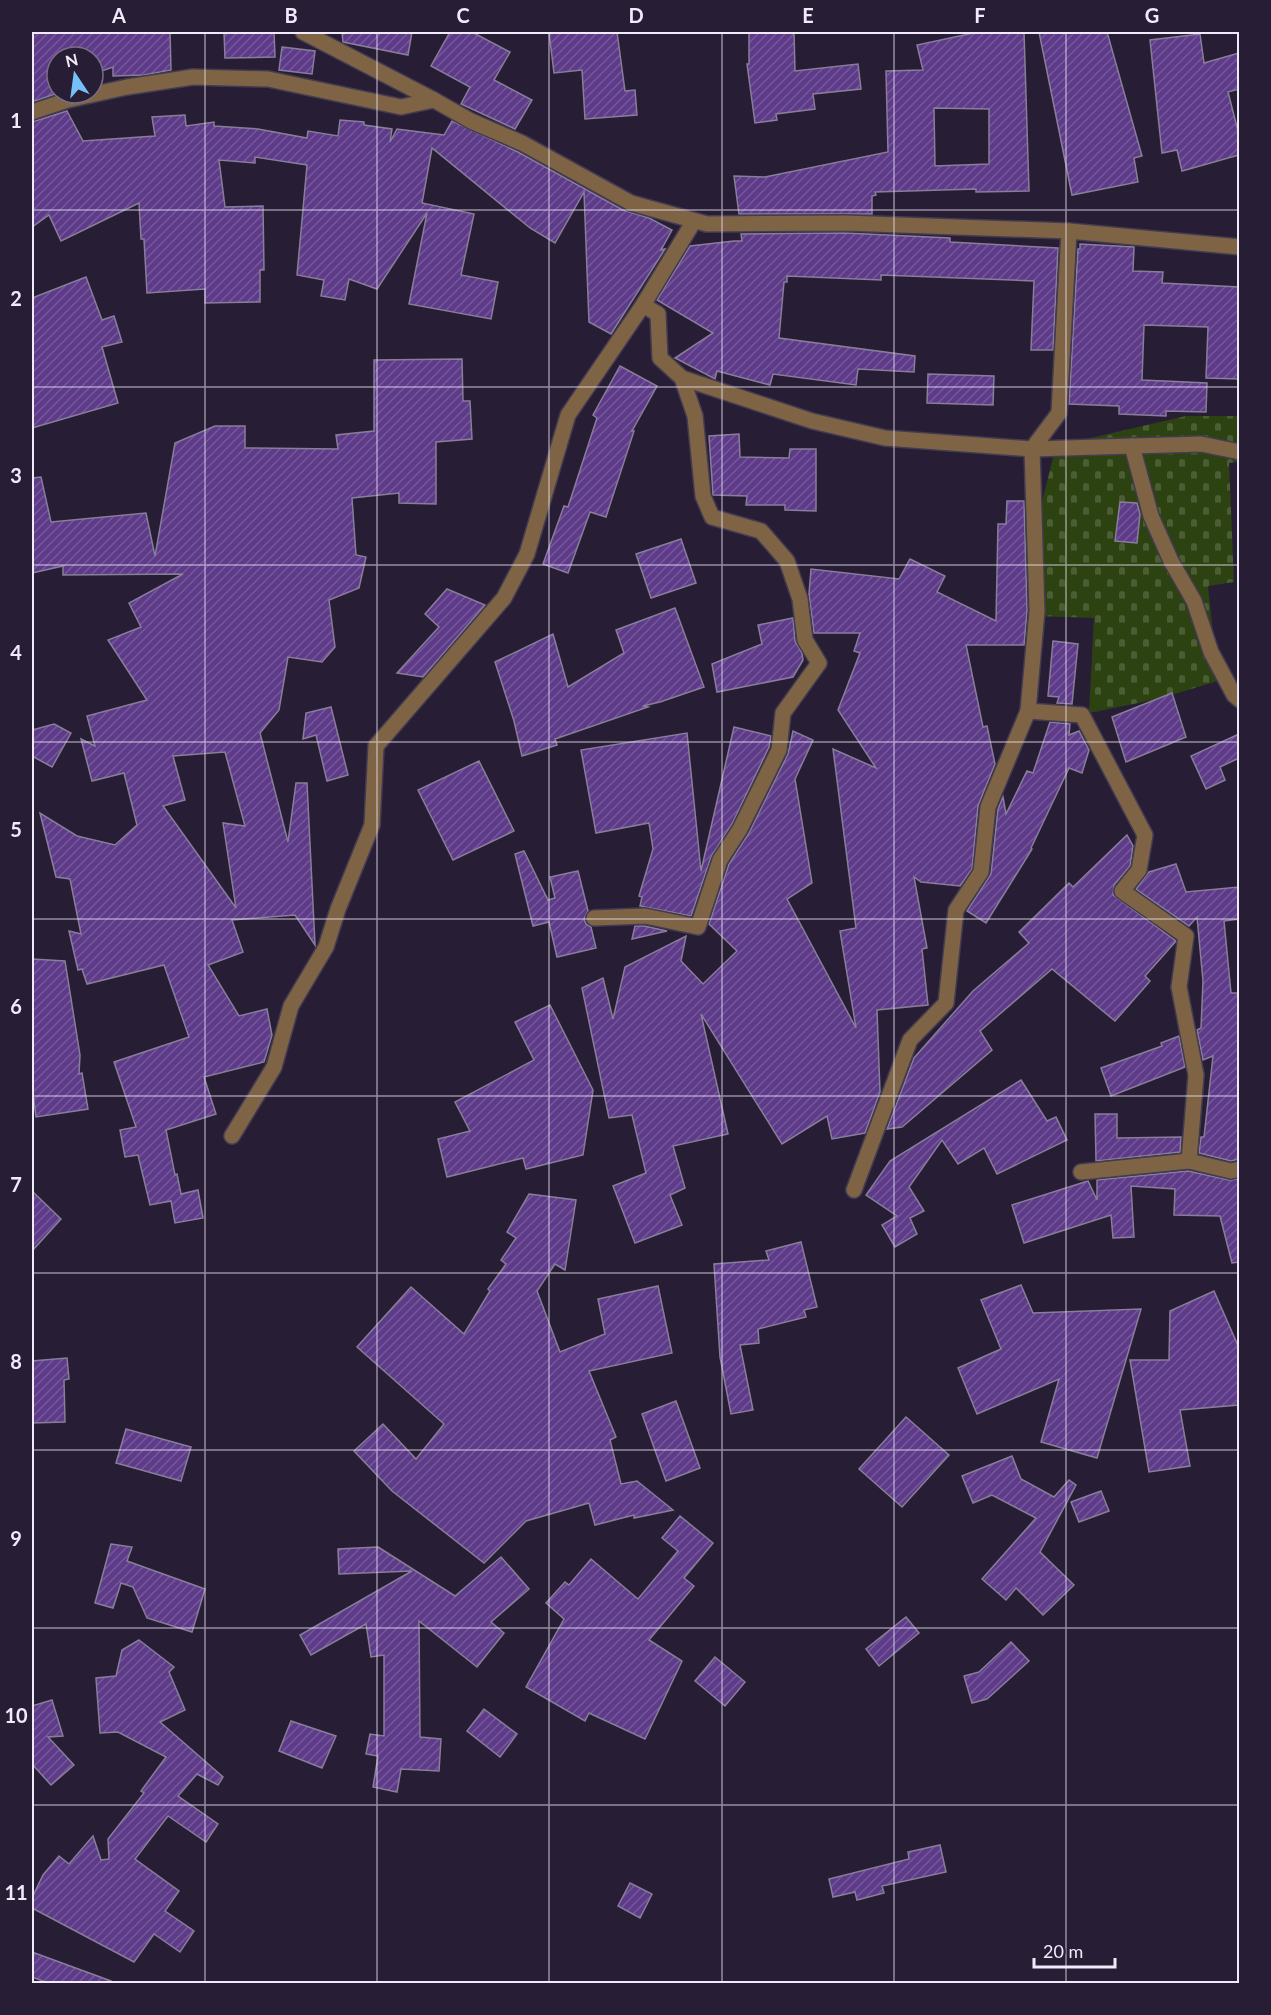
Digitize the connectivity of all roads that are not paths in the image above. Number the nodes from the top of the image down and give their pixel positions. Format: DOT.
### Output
graph roads {
  1 [pos="303,32"];
  2 [pos="434,100"];
  3 [pos="32,112"];
  4 [pos="694,221"];
  5 [pos="1069,231"];
  6 [pos="1239,247"];
  7 [pos="643,305"];
  8 [pos="682,378"];
  9 [pos="1132,446"];
  10 [pos="1032,449"];
  11 [pos="1239,452"];
  12 [pos="1239,700"];
  13 [pos="1028,711"];
  14 [pos="594,918"];
  15 [pos="232,1136"];
  16 [pos="1189,1161"];
  17 [pos="1239,1169"];
  18 [pos="1081,1172"];
  19 [pos="854,1191"];
  1 -- 2 [label="street"];
  2 -- 3 [label="street"];
  2 -- 4 [label="street"];
  4 -- 5 [label="street"];
  4 -- 7 [label="street"];
  5 -- 6 [label="street"];
  5 -- 10 [label="street"];
  7 -- 8 [label="street"];
  7 -- 15 [label="street"];
  8 -- 10 [label="street"];
  8 -- 14 [label="street"];
  9 -- 10 [label="street"];
  9 -- 11 [label="street"];
  9 -- 12 [label="street"];
  10 -- 13 [label="street"];
  13 -- 16 [label="street"];
  13 -- 19 [label="street"];
  16 -- 17 [label="street"];
  16 -- 18 [label="street"];
}
